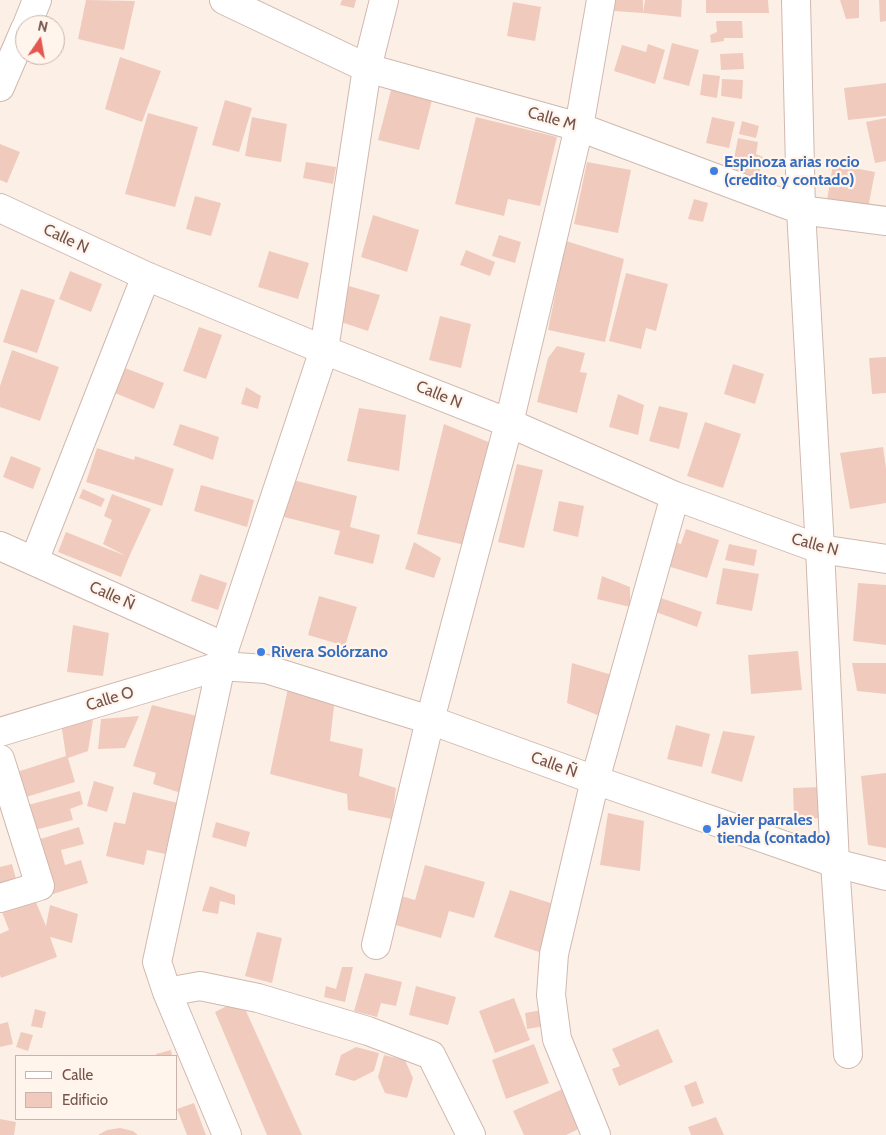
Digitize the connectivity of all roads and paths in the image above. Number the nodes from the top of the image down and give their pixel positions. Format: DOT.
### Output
graph roads {
  1 [pos="38,0"];
  2 [pos="224,0"];
  3 [pos="384,0"];
  4 [pos="601,0"];
  5 [pos="796,0"];
  6 [pos="31,15"];
  7 [pos="15,52"];
  8 [pos="367,68"];
  9 [pos="0,87"];
  10 [pos="580,126"];
  11 [pos="0,208"];
  12 [pos="801,210"];
  13 [pos="886,222"];
  14 [pos="146,276"];
  15 [pos="324,350"];
  16 [pos="509,423"];
  17 [pos="675,496"];
  18 [pos="0,546"];
  19 [pos="820,550"];
  20 [pos="886,560"];
  21 [pos="34,561"];
  22 [pos="222,657"];
  23 [pos="430,720"];
  24 [pos="0,732"];
  25 [pos="0,759"];
  26 [pos="595,780"];
  27 [pos="835,862"];
  28 [pos="886,876"];
  29 [pos="0,898"];
  30 [pos="376,945"];
  31 [pos="166,992"];
  32 [pos="848,1054"];
  33 [pos="226,1135"];
  34 [pos="471,1135"];
  35 [pos="596,1135"];
  1 -- 6 [label="street"];
  2 -- 8 [label="street, Calle M"];
  3 -- 8 [label="street"];
  4 -- 10 [label="street"];
  5 -- 12 [label="street"];
  7 -- 9 [label="street"];
  8 -- 10 [label="street, Calle M"];
  8 -- 15 [label="street"];
  10 -- 12 [label="street, Calle M"];
  10 -- 16 [label="street"];
  11 -- 14 [label="street, Calle N"];
  12 -- 13 [label="street, Calle M"];
  12 -- 19 [label="street"];
  14 -- 15 [label="street, Calle N"];
  14 -- 21 [label="street"];
  15 -- 16 [label="street, Calle N"];
  15 -- 22 [label="street"];
  16 -- 17 [label="street, Calle N"];
  16 -- 23 [label="street"];
  17 -- 19 [label="street, Calle N"];
  17 -- 26 [label="street"];
  18 -- 21 [label="street, Calle Ñ"];
  19 -- 20 [label="street, Calle N"];
  19 -- 27 [label="street"];
  21 -- 22 [label="street, Calle Ñ"];
  22 -- 23 [label="street, Calle Ñ"];
  22 -- 24 [label="street, Calle O"];
  22 -- 31 [label="street"];
  23 -- 26 [label="street, Calle Ñ"];
  23 -- 30 [label="street"];
  25 -- 29 [label="street"];
  26 -- 27 [label="street, Calle Ñ"];
  26 -- 35 [label="street"];
  27 -- 28 [label="street, Calle Ñ"];
  27 -- 32 [label="street"];
  31 -- 33 [label="street"];
  31 -- 34 [label="street"];
}
